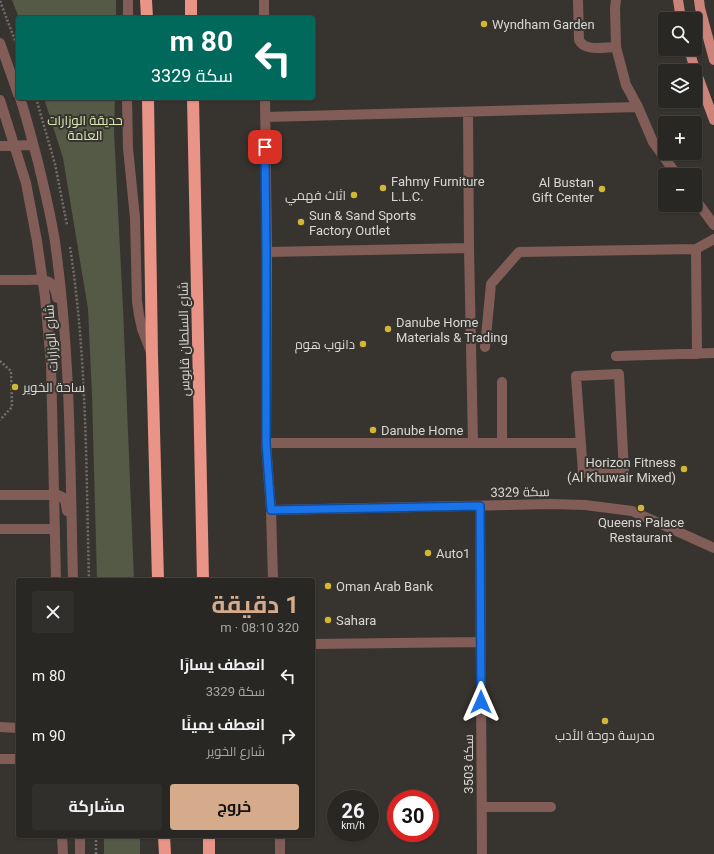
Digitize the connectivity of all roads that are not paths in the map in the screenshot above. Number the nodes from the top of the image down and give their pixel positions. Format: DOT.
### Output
graph roads {
  1 [pos="128,0"];
  2 [pos="146,0"];
  3 [pos="191,0"];
  4 [pos="264,0"];
  5 [pos="578,0"];
  6 [pos="616,0"];
  7 [pos="678,0"];
  8 [pos="699,0"];
  9 [pos="680,12"];
  10 [pos="128,16"];
  11 [pos="146,16"];
  12 [pos="191,16"];
  13 [pos="264,16"];
  14 [pos="0,43"];
  15 [pos="616,47"];
  16 [pos="691,56"];
  17 [pos="714,60"];
  18 [pos="16,88"];
  19 [pos="0,100"];
  20 [pos="21,100"];
  21 [pos="127,100"];
  22 [pos="148,100"];
  23 [pos="193,100"];
  24 [pos="265,100"];
  25 [pos="638,107"];
  26 [pos="468,112"];
  27 [pos="265,117"];
  28 [pos="714,120"];
  29 [pos="34,145"];
  30 [pos="0,146"];
  31 [pos="14,146"];
  32 [pos="672,168"];
  33 [pos="702,209"];
  34 [pos="714,225"];
  35 [pos="714,239"];
  36 [pos="469,248"];
  37 [pos="696,249"];
  38 [pos="266,252"];
  39 [pos="0,280"];
  40 [pos="42,280"];
  41 [pos="485,347"];
  42 [pos="714,353"];
  43 [pos="697,354"];
  44 [pos="152,355"];
  45 [pos="616,356"];
  46 [pos="66,358"];
  47 [pos="502,382"];
  48 [pos="266,443"];
  49 [pos="473,443"];
  50 [pos="502,443"];
  51 [pos="581,443"];
  52 [pos="0,495"];
  53 [pos="55,495"];
  54 [pos="480,506"];
  55 [pos="271,510"];
  56 [pos="0,529"];
  57 [pos="55,529"];
  58 [pos="714,548"];
  59 [pos="72,576"];
  60 [pos="56,578"];
  61 [pos="158,578"];
  62 [pos="204,578"];
  63 [pos="273,578"];
  64 [pos="481,642"];
  65 [pos="315,644"];
  66 [pos="0,728"];
  67 [pos="16,728"];
  68 [pos="0,759"];
  69 [pos="16,759"];
  70 [pos="482,807"];
  71 [pos="551,807"];
  72 [pos="62,838"];
  73 [pos="79,838"];
  74 [pos="164,838"];
  75 [pos="209,838"];
  76 [pos="280,838"];
  77 [pos="63,854"];
  78 [pos="80,854"];
  79 [pos="165,854"];
  80 [pos="209,854"];
  81 [pos="280,854"];
  82 [pos="482,854"];
  1 -- 10 [label="street"];
  2 -- 11 [label="highway"];
  3 -- 12 [label="highway"];
  4 -- 13 [label="street"];
  5 -- 15 [label="street"];
  6 -- 15 [label="street"];
  7 -- 9 [label="main road"];
  8 -- 17 [label="main road"];
  14 -- 18 [label="street"];
  15 -- 25 [label="street"];
  16 -- 28 [label="main road"];
  19 -- 31 [label="street, شارع الوزارات"];
  20 -- 29 [label="street, شارع الوزارات"];
  21 -- 44 [label="street"];
  22 -- 44 [label="highway"];
  23 -- 62 [label="highway, شارع السلطان قابوس"];
  24 -- 27 [label="street"];
  25 -- 26 [label="street"];
  25 -- 32 [label="street"];
  26 -- 27 [label="street"];
  26 -- 36 [label="street"];
  27 -- 38 [label="street"];
  29 -- 31 [label="street"];
  29 -- 46 [label="street, شارع الوزارات"];
  30 -- 31 [label="street"];
  31 -- 40 [label="street, شارع الوزارات"];
  33 -- 34 [label="street"];
  35 -- 37 [label="street"];
  36 -- 38 [label="street"];
  36 -- 49 [label="street"];
  37 -- 41 [label="street"];
  37 -- 43 [label="street"];
  38 -- 48 [label="street"];
  39 -- 40 [label="street"];
  40 -- 46 [label="street"];
  40 -- 53 [label="street, شارع الوزارات"];
  42 -- 43 [label="street"];
  43 -- 45 [label="street"];
  44 -- 61 [label="highway"];
  46 -- 59 [label="street, شارع الوزارات"];
  47 -- 50 [label="street"];
  48 -- 49 [label="street"];
  48 -- 55 [label="street"];
  49 -- 50 [label="street"];
  50 -- 51 [label="street"];
  51 -- 51 [label="street"];
  52 -- 53 [label="street"];
  53 -- 57 [label="street, شارع الوزارات"];
  53 -- 59 [label="street"];
  54 -- 55 [label="street, سكة 3329"];
  54 -- 58 [label="street, سكة 3329"];
  54 -- 64 [label="street, سكة 3503"];
  55 -- 63 [label="street"];
  56 -- 57 [label="street"];
  57 -- 60 [label="street, شارع الوزارات"];
  64 -- 65 [label="street"];
  64 -- 70 [label="street, سكة 3503"];
  66 -- 67 [label="street"];
  68 -- 69 [label="street"];
  70 -- 71 [label="street"];
  70 -- 82 [label="street, سكة 3503"];
  72 -- 77 [label="street"];
  73 -- 78 [label="street"];
  74 -- 79 [label="highway"];
  75 -- 80 [label="highway"];
  76 -- 81 [label="street"];
}
